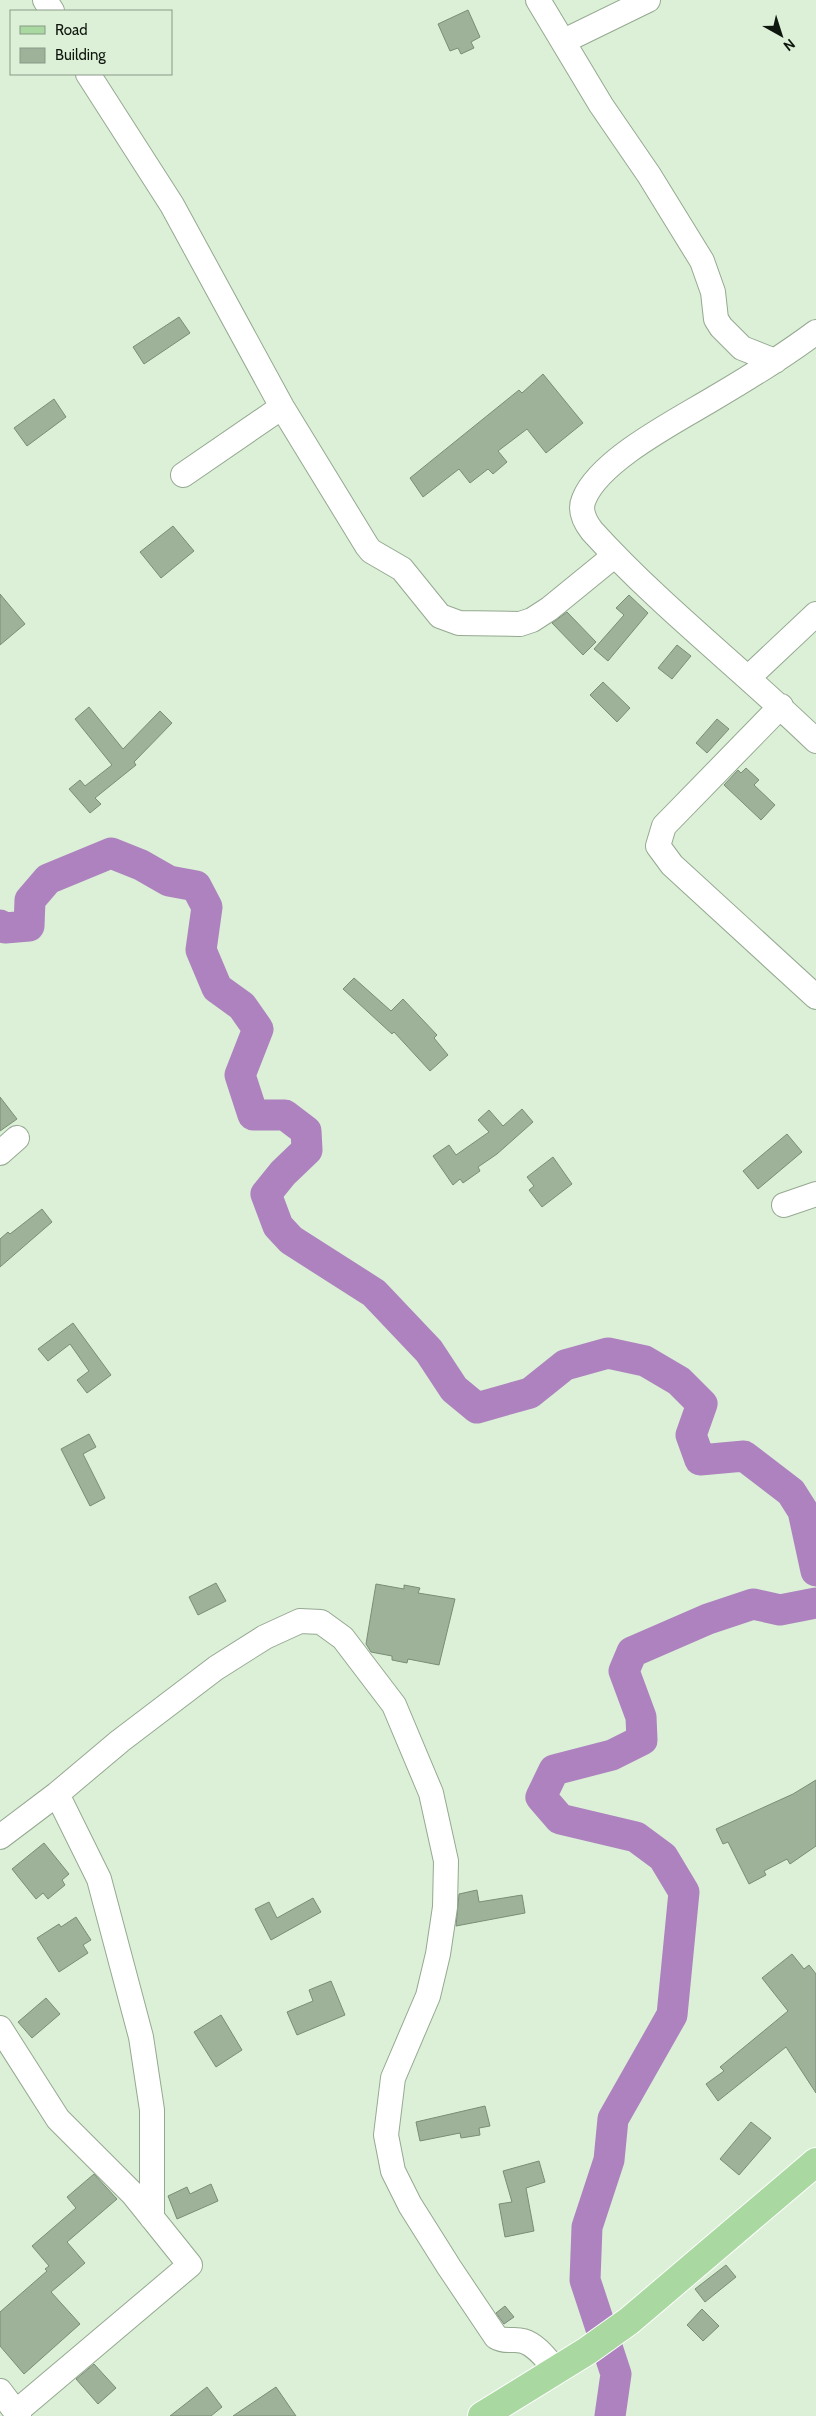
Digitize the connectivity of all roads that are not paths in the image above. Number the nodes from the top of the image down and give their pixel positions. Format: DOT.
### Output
graph roads {
  1 [pos="538,0"];
  2 [pos="648,0"];
  3 [pos="564,41"];
  4 [pos="89,75"];
  5 [pos="816,332"];
  6 [pos="775,361"];
  7 [pos="282,407"];
  8 [pos="183,475"];
  9 [pos="614,556"];
  10 [pos="816,614"];
  11 [pos="748,678"];
  12 [pos="781,706"];
  13 [pos="816,741"];
  14 [pos="816,997"];
  15 [pos="816,1194"];
  16 [pos="784,1205"];
  17 [pos="57,1794"];
  18 [pos="0,1837"];
  19 [pos="0,2028"];
  20 [pos="816,2162"];
  21 [pos="152,2218"];
  22 [pos="556,2370"];
  23 [pos="0,2391"];
  24 [pos="18,2414"];
  25 [pos="482,2416"];
  1 -- 3 [label="street"];
  2 -- 3 [label="street"];
  3 -- 6 [label="street"];
  4 -- 7 [label="street"];
  5 -- 6 [label="street"];
  6 -- 9 [label="street"];
  7 -- 8 [label="street"];
  7 -- 9 [label="street"];
  9 -- 11 [label="street"];
  10 -- 11 [label="street"];
  11 -- 12 [label="street"];
  12 -- 13 [label="street"];
  12 -- 14 [label="street"];
  15 -- 16 [label="street"];
  17 -- 18 [label="street"];
  17 -- 21 [label="street"];
  17 -- 22 [label="street"];
  19 -- 21 [label="street"];
  20 -- 22 [label="main road"];
  21 -- 24 [label="street"];
  22 -- 25 [label="main road"];
  23 -- 24 [label="street"];
}
